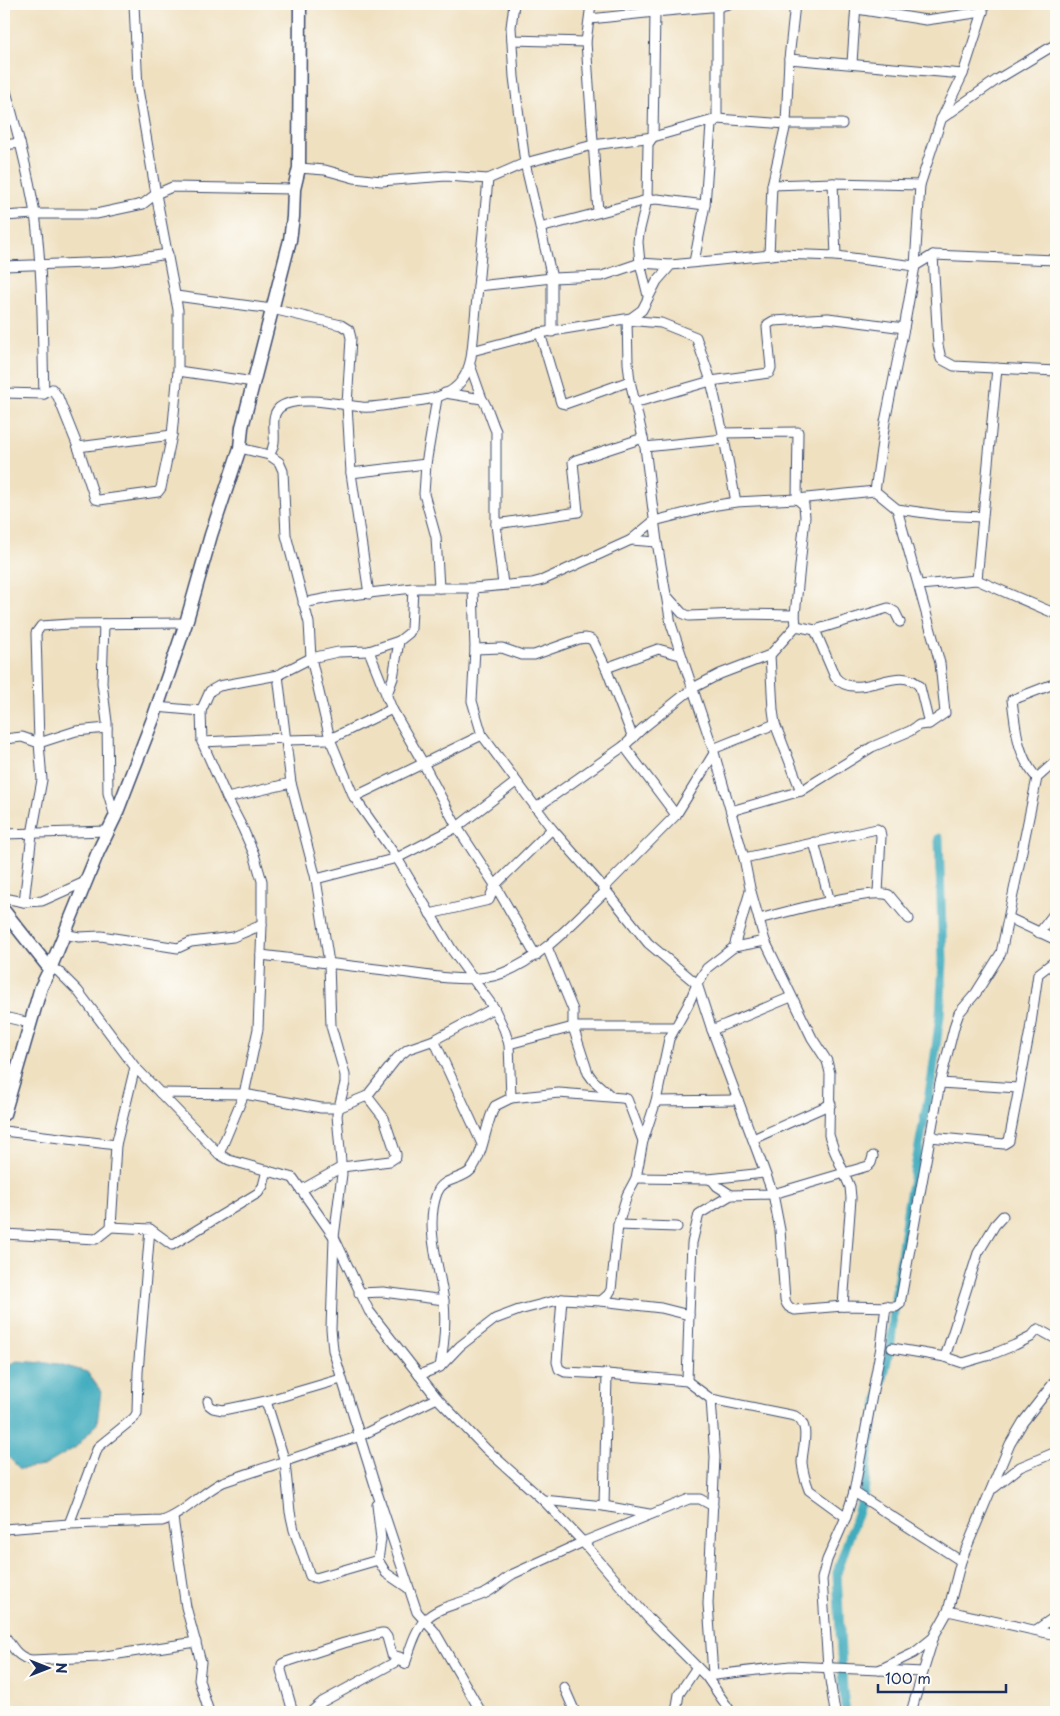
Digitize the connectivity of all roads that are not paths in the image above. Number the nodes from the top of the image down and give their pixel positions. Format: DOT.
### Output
graph roads {
  1 [pos="134,4"];
  2 [pos="300,4"];
  3 [pos="514,4"];
  4 [pos="591,4"];
  5 [pos="795,4"];
  6 [pos="724,5"];
  7 [pos="857,6"];
  8 [pos="983,8"];
  9 [pos="655,12"];
  10 [pos="590,19"];
  11 [pos="512,40"];
  12 [pos="586,42"];
  13 [pos="1056,44"];
  14 [pos="789,59"];
  15 [pos="852,63"];
  16 [pos="963,74"];
  17 [pos="4,84"];
  18 [pos="717,119"];
  19 [pos="941,120"];
  20 [pos="786,124"];
  21 [pos="842,124"];
  22 [pos="653,137"];
  23 [pos="20,143"];
  24 [pos="4,145"];
  25 [pos="593,145"];
  26 [pos="525,163"];
  27 [pos="299,168"];
  28 [pos="488,179"];
  29 [pos="834,183"];
  30 [pos="772,185"];
  31 [pos="920,185"];
  32 [pos="294,189"];
  33 [pos="156,194"];
  34 [pos="647,200"];
  35 [pos="705,205"];
  36 [pos="598,212"];
  37 [pos="34,214"];
  38 [pos="4,216"];
  39 [pos="540,228"];
  40 [pos="168,254"];
  41 [pos="769,255"];
  42 [pos="934,255"];
  43 [pos="836,256"];
  44 [pos="1056,260"];
  45 [pos="694,262"];
  46 [pos="640,263"];
  47 [pos="39,265"];
  48 [pos="671,265"];
  49 [pos="4,266"];
  50 [pos="915,266"];
  51 [pos="552,278"];
  52 [pos="478,286"];
  53 [pos="176,296"];
  54 [pos="648,296"];
  55 [pos="272,309"];
  56 [pos="629,319"];
  57 [pos="904,328"];
  58 [pos="552,332"];
  59 [pos="540,333"];
  60 [pos="472,351"];
  61 [pos="470,365"];
  62 [pos="997,368"];
  63 [pos="178,371"];
  64 [pos="1056,371"];
  65 [pos="630,381"];
  66 [pos="711,381"];
  67 [pos="254,382"];
  68 [pos="4,394"];
  69 [pos="44,394"];
  70 [pos="441,395"];
  71 [pos="482,399"];
  72 [pos="634,403"];
  73 [pos="347,405"];
  74 [pos="172,435"];
  75 [pos="724,436"];
  76 [pos="644,443"];
  77 [pos="78,446"];
  78 [pos="240,448"];
  79 [pos="269,455"];
  80 [pos="426,464"];
  81 [pos="351,473"];
  82 [pos="874,491"];
  83 [pos="797,499"];
  84 [pos="736,502"];
  85 [pos="897,509"];
  86 [pos="982,517"];
  87 [pos="654,521"];
  88 [pos="496,524"];
  89 [pos="631,540"];
  90 [pos="657,542"];
  91 [pos="977,580"];
  92 [pos="503,585"];
  93 [pos="919,585"];
  94 [pos="412,588"];
  95 [pos="439,588"];
  96 [pos="473,588"];
  97 [pos="665,593"];
  98 [pos="368,594"];
  99 [pos="303,602"];
  100 [pos="1056,614"];
  101 [pos="795,615"];
  102 [pos="900,622"];
  103 [pos="186,623"];
  104 [pos="104,624"];
  105 [pos="796,626"];
  106 [pos="815,630"];
  107 [pos="399,641"];
  108 [pos="476,649"];
  109 [pos="369,651"];
  110 [pos="680,655"];
  111 [pos="770,655"];
  112 [pos="311,658"];
  113 [pos="606,668"];
  114 [pos="278,675"];
  115 [pos="1056,683"];
  116 [pos="693,688"];
  117 [pos="386,697"];
  118 [pos="156,707"];
  119 [pos="392,709"];
  120 [pos="201,711"];
  121 [pos="775,724"];
  122 [pos="929,724"];
  123 [pos="107,728"];
  124 [pos="482,735"];
  125 [pos="633,738"];
  126 [pos="4,739"];
  127 [pos="286,739"];
  128 [pos="330,739"];
  129 [pos="202,742"];
  130 [pos="39,743"];
  131 [pos="624,746"];
  132 [pos="713,752"];
  133 [pos="1056,761"];
  134 [pos="423,763"];
  135 [pos="1037,778"];
  136 [pos="516,782"];
  137 [pos="291,783"];
  138 [pos="801,791"];
  139 [pos="354,797"];
  140 [pos="227,798"];
  141 [pos="536,808"];
  142 [pos="731,811"];
  143 [pos="676,815"];
  144 [pos="115,817"];
  145 [pos="457,827"];
  146 [pos="552,829"];
  147 [pos="108,831"];
  148 [pos="4,834"];
  149 [pos="32,834"];
  150 [pos="814,842"];
  151 [pos="397,858"];
  152 [pos="744,858"];
  153 [pos="316,878"];
  154 [pos="87,881"];
  155 [pos="495,885"];
  156 [pos="750,888"];
  157 [pos="605,890"];
  158 [pos="878,893"];
  159 [pos="4,898"];
  160 [pos="24,902"];
  161 [pos="830,902"];
  162 [pos="4,911"];
  163 [pos="1056,911"];
  164 [pos="430,914"];
  165 [pos="908,918"];
  166 [pos="1009,918"];
  167 [pos="759,919"];
  168 [pos="262,925"];
  169 [pos="1039,933"];
  170 [pos="64,934"];
  171 [pos="1056,940"];
  172 [pos="764,941"];
  173 [pos="547,947"];
  174 [pos="734,947"];
  175 [pos="261,955"];
  176 [pos="536,956"];
  177 [pos="1056,960"];
  178 [pos="328,963"];
  179 [pos="50,969"];
  180 [pos="471,978"];
  181 [pos="697,984"];
  182 [pos="791,997"];
  183 [pos="494,1008"];
  184 [pos="4,1017"];
  185 [pos="30,1023"];
  186 [pos="574,1027"];
  187 [pos="675,1027"];
  188 [pos="712,1030"];
  189 [pos="434,1040"];
  190 [pos="509,1044"];
  191 [pos="135,1067"];
  192 [pos="940,1083"];
  193 [pos="1018,1088"];
  194 [pos="160,1093"];
  195 [pos="244,1094"];
  196 [pos="367,1096"];
  197 [pos="612,1097"];
  198 [pos="511,1098"];
  199 [pos="738,1100"];
  200 [pos="656,1101"];
  201 [pos="830,1104"];
  202 [pos="338,1108"];
  203 [pos="4,1114"];
  204 [pos="4,1131"];
  205 [pos="930,1136"];
  206 [pos="753,1139"];
  207 [pos="643,1141"];
  208 [pos="482,1144"];
  209 [pos="116,1145"];
  210 [pos="218,1154"];
  211 [pos="873,1156"];
  212 [pos="342,1167"];
  213 [pos="267,1170"];
  214 [pos="845,1172"];
  215 [pos="764,1173"];
  216 [pos="636,1178"];
  217 [pos="708,1179"];
  218 [pos="301,1190"];
  219 [pos="773,1194"];
  220 [pos="731,1195"];
  221 [pos="1003,1216"];
  222 [pos="618,1225"];
  223 [pos="111,1227"];
  224 [pos="676,1227"];
  225 [pos="150,1230"];
  226 [pos="4,1234"];
  227 [pos="334,1237"];
  228 [pos="359,1293"];
  229 [pos="562,1299"];
  230 [pos="444,1300"];
  231 [pos="601,1300"];
  232 [pos="843,1306"];
  233 [pos="886,1306"];
  234 [pos="688,1315"];
  235 [pos="1056,1339"];
  236 [pos="892,1348"];
  237 [pos="945,1356"];
  238 [pos="440,1367"];
  239 [pos="607,1374"];
  240 [pos="419,1375"];
  241 [pos="341,1379"];
  242 [pos="1056,1380"];
  243 [pos="687,1382"];
  244 [pos="437,1398"];
  245 [pos="711,1399"];
  246 [pos="208,1401"];
  247 [pos="266,1401"];
  248 [pos="360,1436"];
  249 [pos="1056,1452"];
  250 [pos="285,1462"];
  251 [pos="992,1490"];
  252 [pos="377,1492"];
  253 [pos="854,1492"];
  254 [pos="543,1500"];
  255 [pos="604,1506"];
  256 [pos="713,1506"];
  257 [pos="650,1514"];
  258 [pos="846,1517"];
  259 [pos="173,1518"];
  260 [pos="69,1524"];
  261 [pos="4,1529"];
  262 [pos="583,1542"];
  263 [pos="378,1560"];
  264 [pos="961,1561"];
  265 [pos="408,1588"];
  266 [pos="948,1611"];
  267 [pos="1056,1616"];
  268 [pos="424,1621"];
  269 [pos="1036,1630"];
  270 [pos="4,1634"];
  271 [pos="1056,1635"];
  272 [pos="934,1636"];
  273 [pos="196,1642"];
  274 [pos="405,1664"];
  275 [pos="697,1667"];
  276 [pos="828,1667"];
  277 [pos="877,1671"];
  278 [pos="923,1672"];
  279 [pos="709,1675"];
  280 [pos="564,1687"];
  281 [pos="209,1712"];
  282 [pos="293,1712"];
  283 [pos="311,1712"];
  284 [pos="482,1712"];
  285 [pos="575,1712"];
  286 [pos="676,1712"];
  287 [pos="732,1712"];
  288 [pos="835,1712"];
  289 [pos="911,1712"];
  1 -- 33 [label="street"];
  2 -- 27 [label="street"];
  3 -- 11 [label="street"];
  4 -- 10 [label="street"];
  5 -- 14 [label="street"];
  6 -- 9 [label="street"];
  6 -- 18 [label="street"];
  7 -- 8 [label="street"];
  7 -- 15 [label="street"];
  8 -- 16 [label="street"];
  9 -- 10 [label="street"];
  9 -- 22 [label="street"];
  10 -- 12 [label="street"];
  11 -- 12 [label="street"];
  11 -- 26 [label="street"];
  12 -- 25 [label="street"];
  13 -- 19 [label="street"];
  14 -- 15 [label="street"];
  14 -- 20 [label="street"];
  15 -- 16 [label="street"];
  16 -- 19 [label="street"];
  17 -- 23 [label="street"];
  18 -- 20 [label="street"];
  18 -- 22 [label="street"];
  18 -- 35 [label="street"];
  19 -- 31 [label="street"];
  20 -- 21 [label="street"];
  20 -- 30 [label="street"];
  22 -- 25 [label="street"];
  22 -- 34 [label="street"];
  23 -- 24 [label="street"];
  23 -- 37 [label="street"];
  25 -- 26 [label="street"];
  25 -- 36 [label="street"];
  26 -- 28 [label="street"];
  26 -- 39 [label="street"];
  27 -- 28 [label="street"];
  27 -- 32 [label="street"];
  28 -- 52 [label="street"];
  29 -- 30 [label="street"];
  29 -- 31 [label="street"];
  29 -- 43 [label="street"];
  30 -- 41 [label="street"];
  31 -- 50 [label="street"];
  32 -- 33 [label="street"];
  32 -- 55 [label="street"];
  33 -- 37 [label="street"];
  33 -- 40 [label="street"];
  34 -- 35 [label="street"];
  34 -- 36 [label="street"];
  34 -- 46 [label="street"];
  35 -- 45 [label="street"];
  36 -- 39 [label="street"];
  37 -- 38 [label="street"];
  37 -- 47 [label="street"];
  39 -- 51 [label="street"];
  40 -- 47 [label="street"];
  40 -- 53 [label="street"];
  41 -- 43 [label="street"];
  41 -- 45 [label="street"];
  42 -- 44 [label="street"];
  42 -- 50 [label="street"];
  42 -- 62 [label="street"];
  43 -- 50 [label="street"];
  45 -- 48 [label="street"];
  46 -- 48 [label="street"];
  46 -- 51 [label="street"];
  46 -- 54 [label="street"];
  47 -- 49 [label="street"];
  47 -- 69 [label="street"];
  48 -- 54 [label="street"];
  50 -- 57 [label="street"];
  51 -- 52 [label="street"];
  51 -- 58 [label="street"];
  52 -- 60 [label="street"];
  53 -- 55 [label="street"];
  53 -- 63 [label="street"];
  54 -- 56 [label="street"];
  55 -- 67 [label="street"];
  55 -- 73 [label="street"];
  56 -- 58 [label="street"];
  56 -- 65 [label="street"];
  56 -- 66 [label="street"];
  57 -- 66 [label="street"];
  57 -- 82 [label="street"];
  58 -- 59 [label="street"];
  59 -- 60 [label="street"];
  59 -- 65 [label="street"];
  60 -- 61 [label="street"];
  61 -- 70 [label="street"];
  61 -- 71 [label="street"];
  62 -- 64 [label="street"];
  62 -- 86 [label="street"];
  63 -- 67 [label="street"];
  63 -- 74 [label="street"];
  65 -- 72 [label="street"];
  66 -- 72 [label="street"];
  66 -- 75 [label="street"];
  67 -- 78 [label="street"];
  68 -- 69 [label="street"];
  69 -- 77 [label="street"];
  70 -- 71 [label="street"];
  70 -- 73 [label="street"];
  70 -- 80 [label="street"];
  71 -- 88 [label="street"];
  72 -- 76 [label="street"];
  73 -- 79 [label="street"];
  73 -- 81 [label="street"];
  74 -- 77 [label="street"];
  74 -- 77 [label="street"];
  75 -- 76 [label="street"];
  75 -- 83 [label="street"];
  75 -- 84 [label="street"];
  76 -- 87 [label="street"];
  76 -- 88 [label="street"];
  78 -- 79 [label="street"];
  78 -- 103 [label="street"];
  79 -- 99 [label="street"];
  80 -- 81 [label="street"];
  80 -- 95 [label="street"];
  81 -- 98 [label="street"];
  82 -- 83 [label="street"];
  82 -- 85 [label="street"];
  83 -- 84 [label="street"];
  83 -- 101 [label="street"];
  84 -- 87 [label="street"];
  85 -- 86 [label="street"];
  85 -- 93 [label="street"];
  86 -- 91 [label="street"];
  87 -- 89 [label="street"];
  87 -- 90 [label="street"];
  88 -- 92 [label="street"];
  89 -- 90 [label="street"];
  89 -- 92 [label="street"];
  90 -- 97 [label="street"];
  91 -- 93 [label="street"];
  91 -- 100 [label="street"];
  92 -- 96 [label="street"];
  93 -- 122 [label="street"];
  94 -- 95 [label="street"];
  94 -- 98 [label="street"];
  94 -- 107 [label="street"];
  95 -- 96 [label="street"];
  96 -- 108 [label="street"];
  97 -- 101 [label="street"];
  97 -- 110 [label="street"];
  98 -- 99 [label="street"];
  99 -- 112 [label="street"];
  101 -- 105 [label="street"];
  102 -- 106 [label="street"];
  103 -- 104 [label="street"];
  103 -- 118 [label="street"];
  104 -- 123 [label="street"];
  104 -- 130 [label="street"];
  105 -- 106 [label="street"];
  105 -- 111 [label="street"];
  106 -- 122 [label="street"];
  107 -- 109 [label="street"];
  107 -- 117 [label="street"];
  108 -- 113 [label="street"];
  108 -- 124 [label="street"];
  109 -- 112 [label="street"];
  109 -- 117 [label="street"];
  110 -- 113 [label="street"];
  110 -- 116 [label="street"];
  111 -- 116 [label="street"];
  111 -- 121 [label="street"];
  112 -- 114 [label="street"];
  112 -- 128 [label="street"];
  113 -- 125 [label="street"];
  114 -- 120 [label="street"];
  114 -- 127 [label="street"];
  115 -- 135 [label="street"];
  116 -- 125 [label="street"];
  116 -- 132 [label="street"];
  117 -- 119 [label="street"];
  118 -- 120 [label="street"];
  118 -- 144 [label="street"];
  119 -- 128 [label="street"];
  119 -- 134 [label="street"];
  120 -- 129 [label="street"];
  121 -- 132 [label="street"];
  121 -- 138 [label="street"];
  122 -- 138 [label="street"];
  123 -- 130 [label="street"];
  123 -- 144 [label="street"];
  124 -- 134 [label="street"];
  124 -- 136 [label="street"];
  125 -- 131 [label="street"];
  126 -- 130 [label="street"];
  127 -- 128 [label="street"];
  127 -- 129 [label="street"];
  127 -- 137 [label="street"];
  128 -- 139 [label="street"];
  129 -- 140 [label="street"];
  130 -- 149 [label="street"];
  131 -- 141 [label="street"];
  131 -- 143 [label="street"];
  132 -- 142 [label="street"];
  132 -- 143 [label="street"];
  133 -- 135 [label="street"];
  134 -- 139 [label="street"];
  134 -- 145 [label="street"];
  135 -- 166 [label="street"];
  136 -- 141 [label="street"];
  136 -- 145 [label="street"];
  137 -- 140 [label="street"];
  137 -- 153 [label="street"];
  138 -- 142 [label="street"];
  139 -- 151 [label="street"];
  140 -- 168 [label="street"];
  141 -- 146 [label="street"];
  142 -- 152 [label="street"];
  143 -- 157 [label="street"];
  144 -- 147 [label="street"];
  145 -- 151 [label="street"];
  145 -- 155 [label="street"];
  146 -- 155 [label="street"];
  146 -- 157 [label="street"];
  147 -- 149 [label="street"];
  147 -- 154 [label="street"];
  148 -- 149 [label="street"];
  149 -- 160 [label="street"];
  150 -- 152 [label="street"];
  150 -- 158 [label="street"];
  150 -- 161 [label="street"];
  151 -- 153 [label="street"];
  151 -- 164 [label="street"];
  152 -- 156 [label="street"];
  153 -- 178 [label="street"];
  154 -- 160 [label="street"];
  154 -- 170 [label="street"];
  155 -- 164 [label="street"];
  155 -- 176 [label="street"];
  156 -- 167 [label="street"];
  156 -- 174 [label="street"];
  157 -- 173 [label="street"];
  157 -- 181 [label="street"];
  158 -- 161 [label="street"];
  158 -- 165 [label="street"];
  159 -- 160 [label="street"];
  161 -- 167 [label="street"];
  162 -- 179 [label="street"];
  163 -- 169 [label="street"];
  164 -- 180 [label="street"];
  166 -- 169 [label="street"];
  166 -- 192 [label="street"];
  167 -- 172 [label="street"];
  168 -- 170 [label="street"];
  168 -- 175 [label="street"];
  169 -- 171 [label="street"];
  170 -- 179 [label="street"];
  172 -- 174 [label="street"];
  172 -- 182 [label="street"];
  173 -- 176 [label="street"];
  173 -- 186 [label="street"];
  174 -- 181 [label="street"];
  175 -- 178 [label="street"];
  175 -- 195 [label="street"];
  176 -- 180 [label="street"];
  177 -- 193 [label="street"];
  178 -- 180 [label="street"];
  178 -- 202 [label="street"];
  179 -- 185 [label="street"];
  179 -- 191 [label="street"];
  180 -- 183 [label="street"];
  181 -- 187 [label="street"];
  181 -- 188 [label="street"];
  182 -- 188 [label="street"];
  182 -- 201 [label="street"];
  183 -- 189 [label="street"];
  183 -- 190 [label="street"];
  184 -- 185 [label="street"];
  185 -- 203 [label="street"];
  186 -- 187 [label="street"];
  186 -- 190 [label="street"];
  186 -- 197 [label="street"];
  187 -- 200 [label="street"];
  188 -- 199 [label="street"];
  189 -- 196 [label="street"];
  189 -- 208 [label="street"];
  190 -- 198 [label="street"];
  191 -- 194 [label="street"];
  191 -- 209 [label="street"];
  192 -- 193 [label="street"];
  192 -- 205 [label="street"];
  193 -- 205 [label="street"];
  194 -- 195 [label="street"];
  194 -- 210 [label="street"];
  195 -- 202 [label="street"];
  195 -- 210 [label="street"];
  196 -- 202 [label="street"];
  196 -- 212 [label="street"];
  197 -- 198 [label="street"];
  197 -- 207 [label="street"];
  198 -- 208 [label="street"];
  199 -- 200 [label="street"];
  199 -- 206 [label="street"];
  200 -- 207 [label="street"];
  201 -- 206 [label="street"];
  201 -- 214 [label="street"];
  202 -- 212 [label="street"];
  204 -- 209 [label="street"];
  205 -- 233 [label="street"];
  206 -- 215 [label="street"];
  207 -- 216 [label="street"];
  208 -- 230 [label="street"];
  209 -- 223 [label="street"];
  210 -- 213 [label="street"];
  211 -- 214 [label="street"];
  212 -- 218 [label="street"];
  212 -- 227 [label="street"];
  213 -- 218 [label="street"];
  213 -- 225 [label="street"];
  214 -- 219 [label="street"];
  214 -- 232 [label="street"];
  215 -- 217 [label="street"];
  215 -- 219 [label="street"];
  216 -- 217 [label="street"];
  216 -- 222 [label="street"];
  217 -- 220 [label="street"];
  218 -- 227 [label="street"];
  219 -- 220 [label="street"];
  219 -- 232 [label="street"];
  220 -- 234 [label="street"];
  221 -- 237 [label="street"];
  222 -- 224 [label="street"];
  222 -- 231 [label="street"];
  223 -- 225 [label="street"];
  223 -- 226 [label="street"];
  225 -- 260 [label="street"];
  227 -- 228 [label="street"];
  227 -- 241 [label="street"];
  228 -- 230 [label="street"];
  228 -- 240 [label="street"];
  229 -- 231 [label="street"];
  229 -- 238 [label="street"];
  229 -- 239 [label="street"];
  230 -- 238 [label="street"];
  231 -- 234 [label="street"];
  232 -- 233 [label="street"];
  233 -- 253 [label="street"];
  234 -- 243 [label="street"];
  235 -- 237 [label="street"];
  236 -- 237 [label="street"];
  238 -- 240 [label="street"];
  239 -- 243 [label="street"];
  239 -- 255 [label="street"];
  240 -- 244 [label="street"];
  241 -- 247 [label="street"];
  241 -- 248 [label="street"];
  242 -- 251 [label="street"];
  243 -- 245 [label="street"];
  244 -- 248 [label="street"];
  244 -- 254 [label="street"];
  245 -- 256 [label="street"];
  245 -- 258 [label="street"];
  246 -- 247 [label="street"];
  247 -- 250 [label="street"];
  248 -- 250 [label="street"];
  248 -- 252 [label="street"];
  249 -- 251 [label="street"];
  250 -- 259 [label="street"];
  250 -- 263 [label="street"];
  251 -- 264 [label="street"];
  252 -- 263 [label="street"];
  252 -- 265 [label="street"];
  253 -- 258 [label="street"];
  253 -- 264 [label="street"];
  254 -- 255 [label="street"];
  254 -- 262 [label="street"];
  255 -- 257 [label="street"];
  256 -- 257 [label="street"];
  256 -- 279 [label="street"];
  257 -- 262 [label="street"];
  258 -- 276 [label="street"];
  259 -- 260 [label="street"];
  259 -- 273 [label="street"];
  260 -- 261 [label="street"];
  262 -- 268 [label="street"];
  262 -- 275 [label="street"];
  263 -- 265 [label="street"];
  264 -- 266 [label="street"];
  265 -- 268 [label="street"];
  266 -- 269 [label="street"];
  266 -- 272 [label="street"];
  267 -- 269 [label="street"];
  268 -- 274 [label="street"];
  268 -- 284 [label="street"];
  269 -- 271 [label="street"];
  270 -- 273 [label="street"];
  272 -- 277 [label="street"];
  272 -- 278 [label="street"];
  273 -- 281 [label="street"];
  274 -- 282 [label="street"];
  274 -- 283 [label="street"];
  275 -- 279 [label="street"];
  275 -- 286 [label="street"];
  276 -- 277 [label="street"];
  276 -- 279 [label="street"];
  276 -- 288 [label="street"];
  277 -- 278 [label="street"];
  278 -- 289 [label="street"];
  279 -- 287 [label="street"];
  280 -- 285 [label="street"];
}
